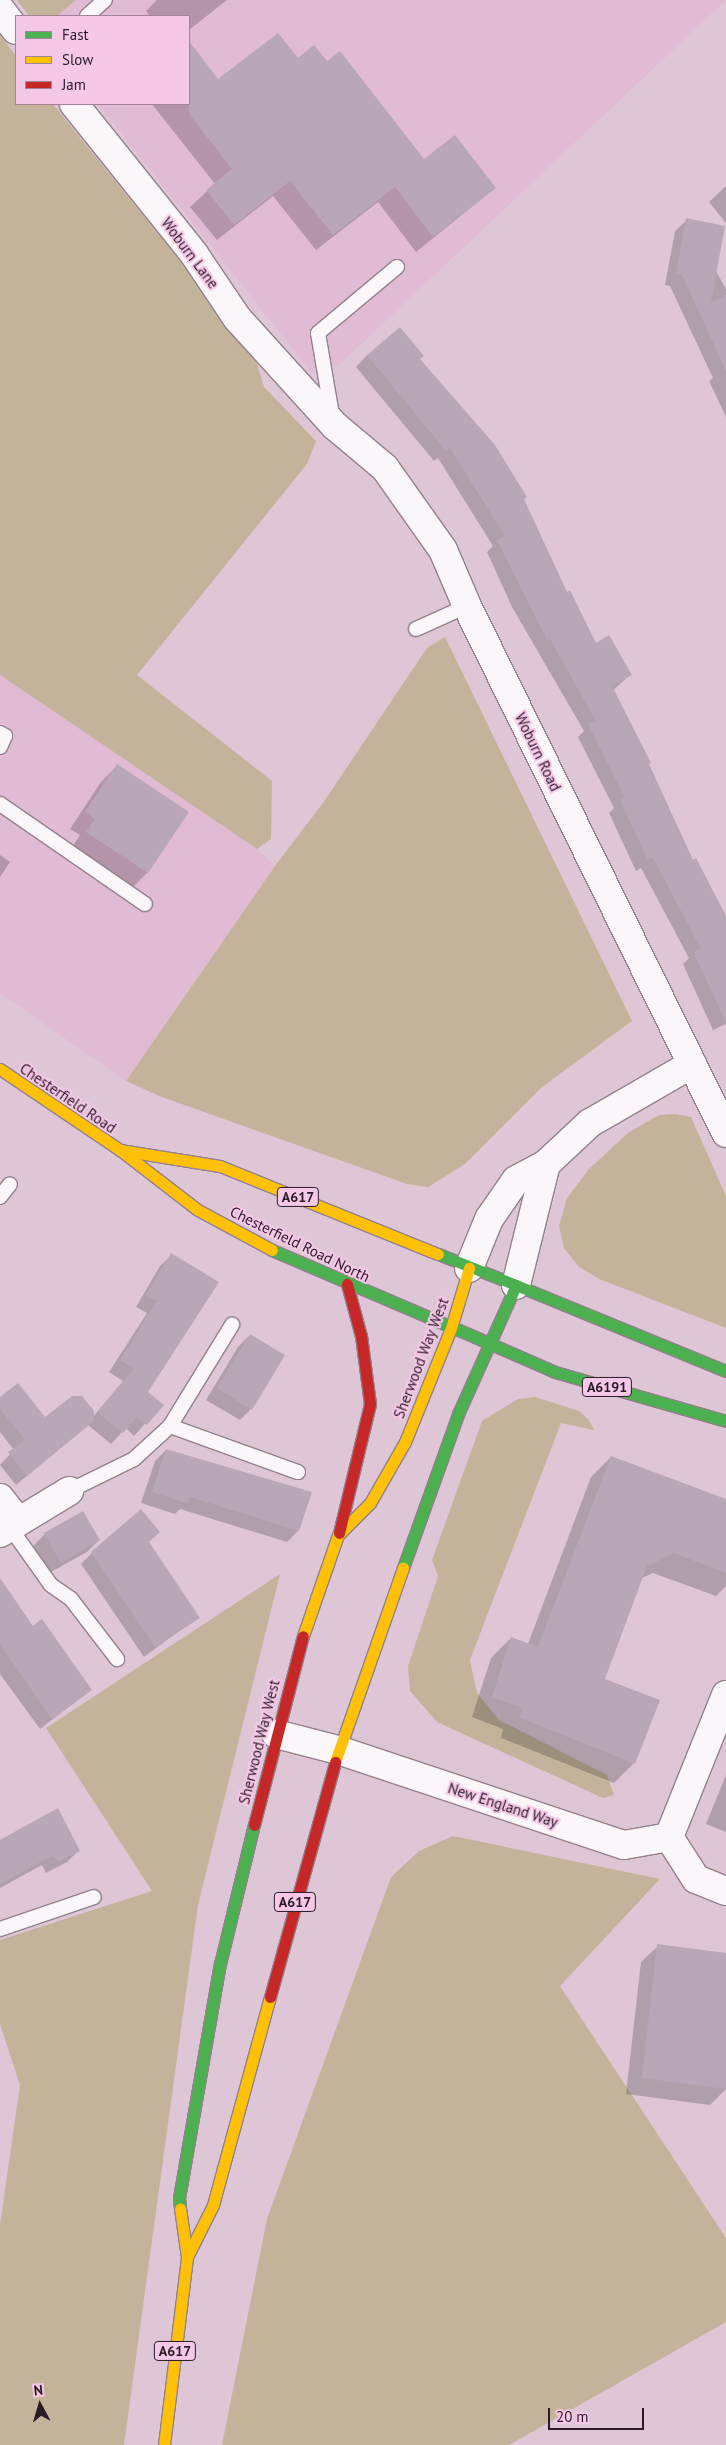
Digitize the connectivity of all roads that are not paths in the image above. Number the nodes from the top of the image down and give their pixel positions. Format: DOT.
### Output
graph roads {
  1 [pos="105,0"];
  2 [pos="0,8"];
  3 [pos="88,15"];
  4 [pos="15,29"];
  5 [pos="75,105"];
  6 [pos="397,268"];
  7 [pos="310,399"];
  8 [pos="335,426"];
  9 [pos="467,606"];
  10 [pos="416,629"];
  11 [pos="0,733"];
  12 [pos="0,747"];
  13 [pos="0,804"];
  14 [pos="145,904"];
  15 [pos="692,1064"];
  16 [pos="0,1069"];
  17 [pos="726,1133"];
  18 [pos="120,1150"];
  19 [pos="546,1164"];
  20 [pos="10,1184"];
  21 [pos="0,1198"];
  22 [pos="469,1268"];
  23 [pos="347,1284"];
  24 [pos="516,1285"];
  25 [pos="232,1325"];
  26 [pos="451,1328"];
  27 [pos="491,1344"];
  28 [pos="726,1371"];
  29 [pos="726,1421"];
  30 [pos="170,1426"];
  31 [pos="298,1472"];
  32 [pos="70,1491"];
  33 [pos="0,1498"];
  34 [pos="9,1527"];
  35 [pos="338,1535"];
  36 [pos="117,1659"];
  37 [pos="726,1695"];
  38 [pos="276,1734"];
  39 [pos="338,1750"];
  40 [pos="669,1837"];
  41 [pos="726,1891"];
  42 [pos="94,1897"];
  43 [pos="0,1929"];
  44 [pos="187,2257"];
  45 [pos="164,2445"];
  1 -- 3 [label="lane"];
  2 -- 4 [label="street"];
  5 -- 7 [label="street, Woburn Lane"];
  6 -- 8 [label="lane"];
  7 -- 8 [label="street, Woburn Road"];
  8 -- 9 [label="street, Woburn Road"];
  9 -- 10 [label="lane"];
  9 -- 15 [label="street, Woburn Road"];
  11 -- 12 [label="lane"];
  13 -- 14 [label="lane"];
  15 -- 17 [label="street, Woburn Road"];
  15 -- 19 [label="street"];
  16 -- 18 [label="main road, Chesterfield Road / A617"];
  18 -- 22 [label="main road, A617"];
  18 -- 23 [label="main road, Chesterfield Road North / A617"];
  19 -- 22 [label="street"];
  19 -- 24 [label="street"];
  20 -- 21 [label="lane"];
  22 -- 24 [label="main road, A617"];
  22 -- 26 [label="main road, Sherwood Way West / A617"];
  23 -- 26 [label="main road, Chesterfield Road North / A617"];
  23 -- 35 [label="main road, A617"];
  24 -- 27 [label="main road, Sherwood Way West / A617"];
  24 -- 28 [label="main road"];
  25 -- 30 [label="lane"];
  26 -- 27 [label="main road, Chesterfield Road North / A617"];
  26 -- 35 [label="main road, Sherwood Way West / A617"];
  27 -- 29 [label="main road, Chesterfield Road North / A6191"];
  27 -- 39 [label="main road, Sherwood Way West / A617"];
  30 -- 31 [label="lane"];
  30 -- 32 [label="lane"];
  32 -- 34 [label="street"];
  33 -- 34 [label="street"];
  34 -- 36 [label="lane"];
  35 -- 38 [label="main road, Sherwood Way West / A617"];
  37 -- 40 [label="street"];
  38 -- 39 [label="street, New England Way"];
  38 -- 44 [label="main road, Sherwood Way West / A617"];
  39 -- 40 [label="street, New England Way"];
  39 -- 44 [label="main road, Sherwood Way West / A617"];
  40 -- 41 [label="street"];
  42 -- 43 [label="lane"];
  44 -- 45 [label="main road, Sherwood Way West / A617"];
}
